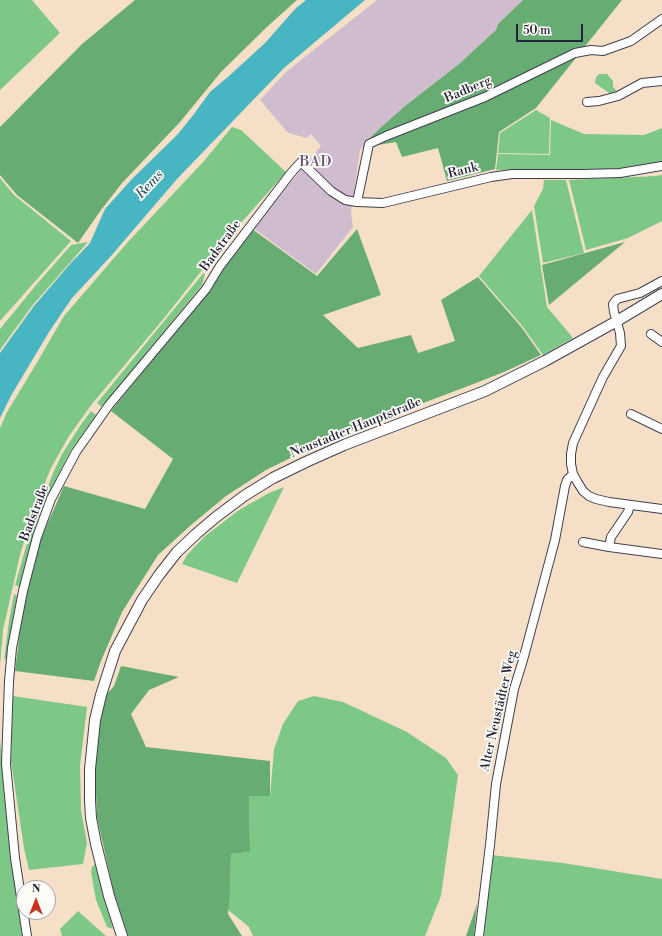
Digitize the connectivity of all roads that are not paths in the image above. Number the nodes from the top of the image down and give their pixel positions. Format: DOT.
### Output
graph roads {
  1 [pos="662,19"];
  2 [pos="662,81"];
  3 [pos="587,102"];
  4 [pos="662,166"];
  5 [pos="291,173"];
  6 [pos="357,202"];
  7 [pos="662,281"];
  8 [pos="662,294"];
  9 [pos="617,321"];
  10 [pos="651,334"];
  11 [pos="662,342"];
  12 [pos="631,414"];
  13 [pos="662,429"];
  14 [pos="573,474"];
  15 [pos="630,505"];
  16 [pos="662,510"];
  17 [pos="583,542"];
  18 [pos="609,547"];
  19 [pos="662,554"];
  20 [pos="27,936"];
  21 [pos="122,936"];
  22 [pos="479,936"];
  1 -- 6 [label="street, Badberg"];
  2 -- 3 [label="street"];
  4 -- 6 [label="street, Rank"];
  5 -- 6 [label="street, Rank"];
  5 -- 20 [label="street, Badstraße"];
  7 -- 9 [label="street"];
  8 -- 9 [label="street, Neustadter Hauptstraße"];
  9 -- 14 [label="street"];
  9 -- 21 [label="street, Neustadter Hauptstraße"];
  10 -- 11 [label="street"];
  12 -- 13 [label="street"];
  14 -- 15 [label="street"];
  14 -- 22 [label="street, Alter Neustädter Weg"];
  15 -- 16 [label="street"];
  15 -- 18 [label="street"];
  17 -- 18 [label="street"];
  18 -- 19 [label="street"];
}
